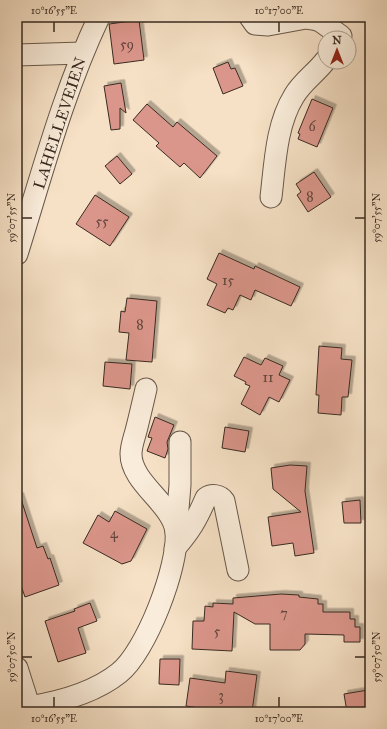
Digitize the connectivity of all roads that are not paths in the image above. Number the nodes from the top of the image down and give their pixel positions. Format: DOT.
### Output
graph roads {
  1 [pos="99,17"];
  2 [pos="250,17"];
  3 [pos="331,30"];
  4 [pos="82,53"];
  5 [pos="17,55"];
  6 [pos="317,70"];
  7 [pos="271,197"];
  8 [pos="17,254"];
  9 [pos="146,389"];
  10 [pos="180,442"];
  11 [pos="175,548"];
  12 [pos="238,570"];
  13 [pos="17,668"];
  14 [pos="30,710"];
  1 -- 4 [label="street, LAHELLEVEIEN"];
  2 -- 3 [label="street"];
  4 -- 5 [label="street"];
  4 -- 8 [label="street, LAHELLEVEIEN"];
  6 -- 7 [label="street"];
  9 -- 11 [label="street"];
  10 -- 11 [label="street"];
  11 -- 12 [label="street"];
  11 -- 14 [label="street"];
  13 -- 14 [label="street"];
}
